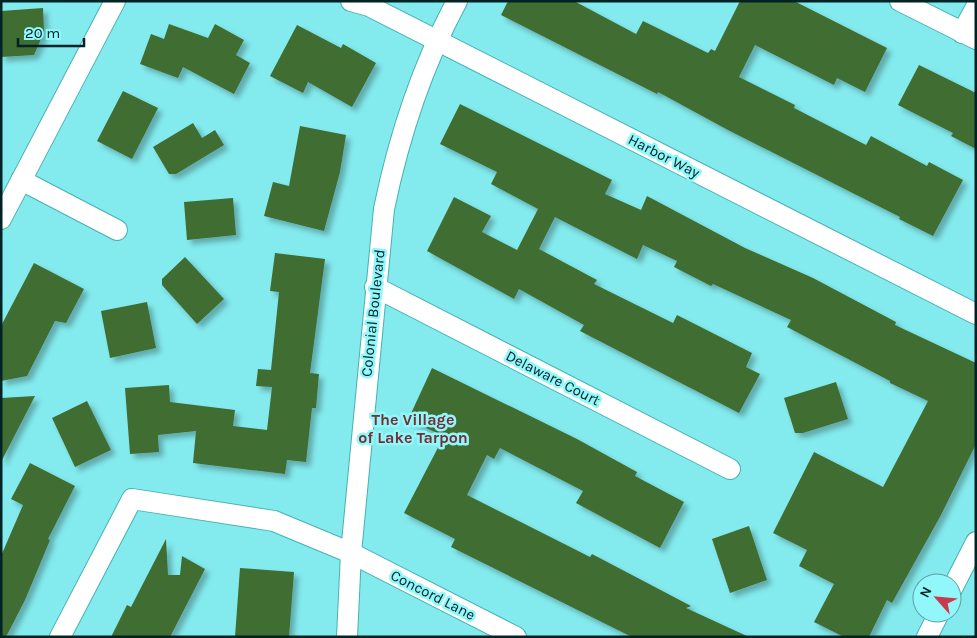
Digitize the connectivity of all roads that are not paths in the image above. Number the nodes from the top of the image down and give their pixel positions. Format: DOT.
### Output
graph roads {
  1 [pos="115,1"];
  2 [pos="350,1"];
  3 [pos="457,1"];
  4 [pos="900,1"];
  5 [pos="976,7"];
  6 [pos="969,36"];
  7 [pos="436,41"];
  8 [pos="21,180"];
  9 [pos="1,219"];
  10 [pos="117,230"];
  11 [pos="375,286"];
  12 [pos="976,314"];
  13 [pos="730,469"];
  14 [pos="976,542"];
  15 [pos="351,553"];
  16 [pos="960,573"];
  17 [pos="934,623"];
  18 [pos="60,637"];
  19 [pos="347,637"];
  20 [pos="516,637"];
  21 [pos="927,637"];
  1 -- 8 [label="street"];
  2 -- 7 [label="street, Harbor Way"];
  3 -- 7 [label="street, Colonial Boulevard"];
  4 -- 6 [label="street"];
  5 -- 6 [label="street"];
  7 -- 11 [label="street, Colonial Boulevard"];
  7 -- 12 [label="street, Harbor Way"];
  8 -- 9 [label="street"];
  8 -- 10 [label="street"];
  11 -- 13 [label="street, Delaware Court"];
  11 -- 15 [label="street, Colonial Boulevard"];
  14 -- 16 [label="street"];
  15 -- 18 [label="street, Concord Lane"];
  15 -- 19 [label="street, Colonial Boulevard"];
  15 -- 20 [label="street, Concord Lane"];
  17 -- 21 [label="street"];
}
